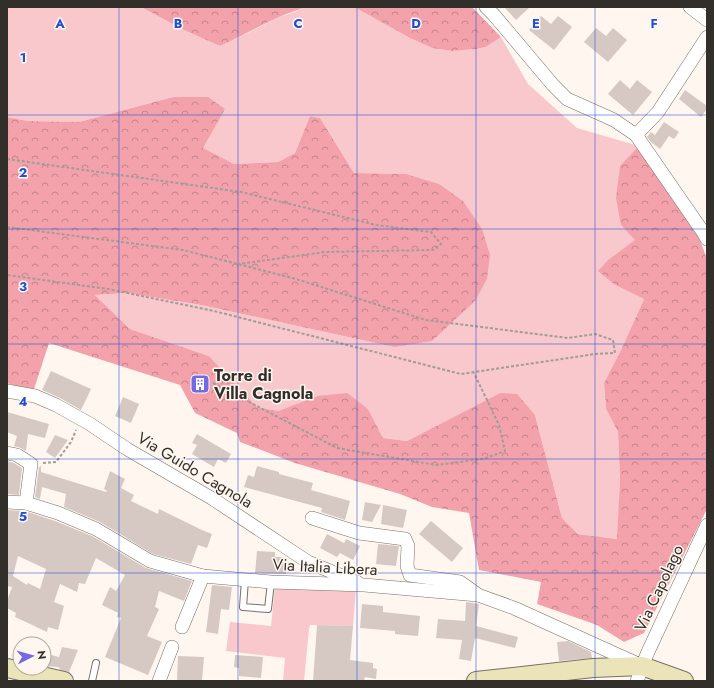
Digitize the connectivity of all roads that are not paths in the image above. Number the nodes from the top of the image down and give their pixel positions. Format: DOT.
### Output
graph roads {
  1 [pos="486,7"];
  2 [pos="690,7"];
  3 [pos="707,20"];
  4 [pos="707,37"];
  5 [pos="636,135"];
  6 [pos="707,239"];
  7 [pos="7,391"];
  8 [pos="7,453"];
  9 [pos="7,502"];
  10 [pos="26,503"];
  11 [pos="312,518"];
  12 [pos="707,525"];
  13 [pos="203,576"];
  14 [pos="244,580"];
  15 [pos="272,582"];
  16 [pos="364,585"];
  17 [pos="478,595"];
  18 [pos="182,627"];
  19 [pos="172,647"];
  20 [pos="96,663"];
  21 [pos="7,668"];
  22 [pos="640,673"];
  23 [pos="573,676"];
  24 [pos="64,681"];
  25 [pos="92,681"];
  26 [pos="159,681"];
  27 [pos="476,681"];
  28 [pos="684,681"];
  1 -- 5 [label="street"];
  2 -- 3 [label="street"];
  4 -- 5 [label="street"];
  5 -- 6 [label="street"];
  7 -- 16 [label="street, Via Guido Cagnola"];
  8 -- 10 [label="street"];
  9 -- 10 [label="street, Via Italia Libera"];
  10 -- 13 [label="street, Via Italia Libera"];
  11 -- 17 [label="street"];
  12 -- 22 [label="street, Via Capolago"];
  13 -- 14 [label="street, Via Italia Libera"];
  13 -- 18 [label="street"];
  14 -- 15 [label="street, Via Italia Libera"];
  14 -- 15 [label="lane"];
  15 -- 16 [label="street, Via Italia Libera"];
  16 -- 17 [label="street, Via Italia Libera"];
  17 -- 22 [label="street, Via Italia Libera"];
  19 -- 26 [label="street"];
  20 -- 25 [label="lane"];
  21 -- 24 [label="main road"];
  22 -- 23 [label="main road"];
  22 -- 28 [label="main road"];
  23 -- 27 [label="main road"];
}
